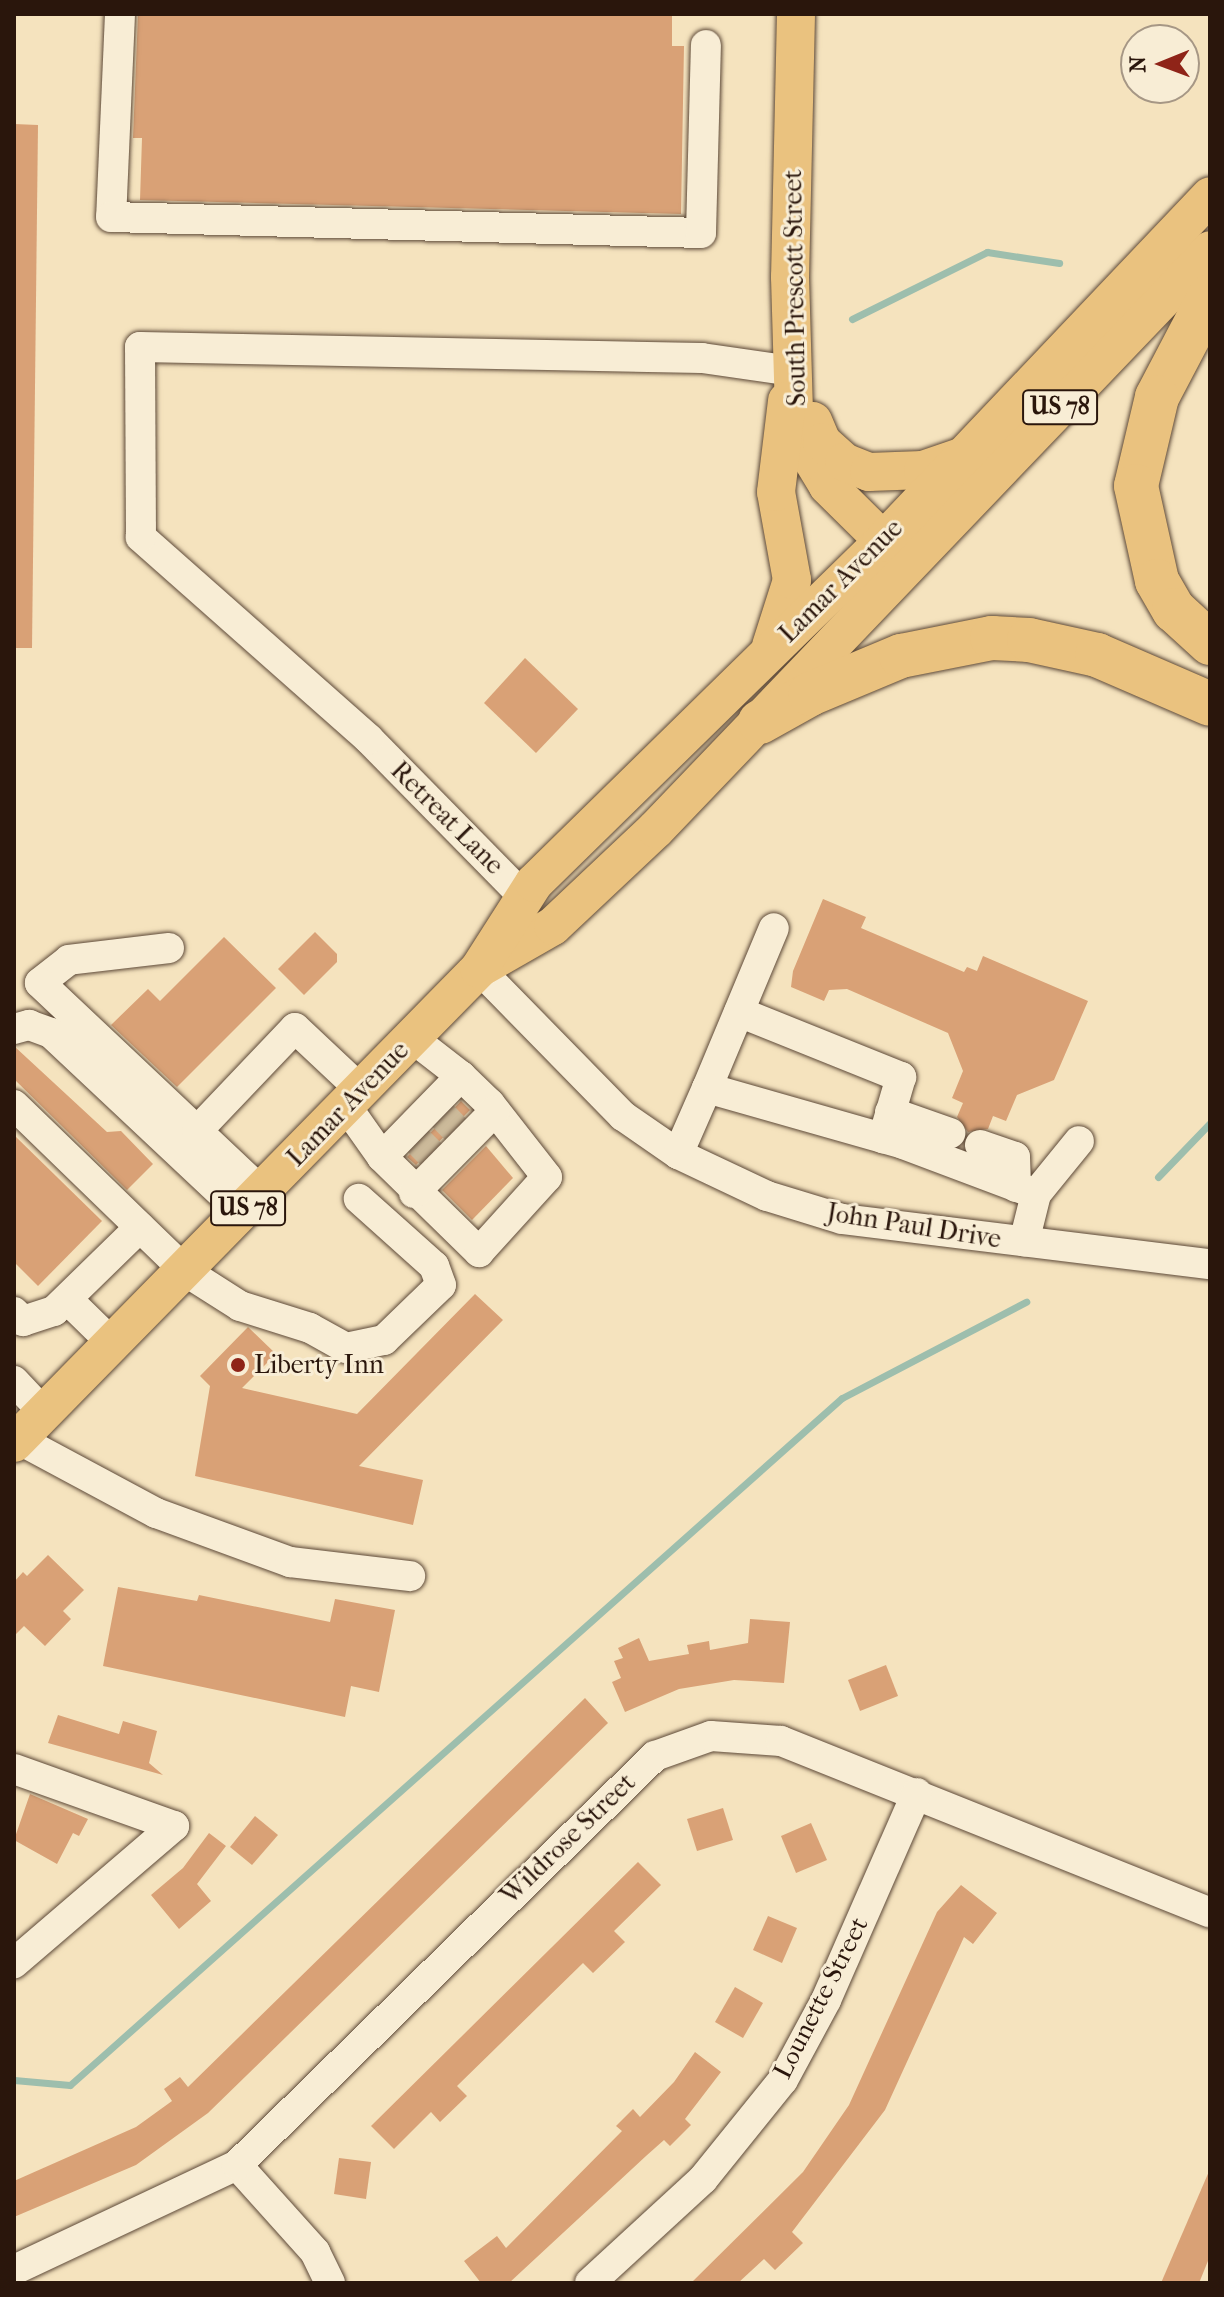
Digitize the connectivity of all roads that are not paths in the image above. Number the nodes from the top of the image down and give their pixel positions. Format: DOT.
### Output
graph roads {
  1 [pos="120,14"];
  2 [pos="796,14"];
  3 [pos="706,45"];
  4 [pos="1210,196"];
  5 [pos="1210,250"];
  6 [pos="1210,296"];
  7 [pos="792,371"];
  8 [pos="963,456"];
  9 [pos="881,543"];
  10 [pos="912,566"];
  11 [pos="1210,643"];
  12 [pos="767,655"];
  13 [pos="1210,704"];
  14 [pos="760,722"];
  15 [pos="525,898"];
  16 [pos="774,928"];
  17 [pos="169,948"];
  18 [pos="479,969"];
  19 [pos="739,1012"];
  20 [pos="14,1029"];
  21 [pos="412,1038"];
  22 [pos="461,1076"];
  23 [pos="707,1088"];
  24 [pos="354,1098"];
  25 [pos="14,1105"];
  26 [pos="495,1111"];
  27 [pos="449,1122"];
  28 [pos="886,1125"];
  29 [pos="197,1131"];
  30 [pos="950,1133"];
  31 [pos="1079,1141"];
  32 [pos="980,1145"];
  33 [pos="424,1147"];
  34 [pos="678,1154"];
  35 [pos="382,1157"];
  36 [pos="1026,1190"];
  37 [pos="414,1193"];
  38 [pos="359,1199"];
  39 [pos="252,1202"];
  40 [pos="140,1227"];
  41 [pos="1024,1242"];
  42 [pos="1202,1264"];
  43 [pos="185,1271"];
  44 [pos="67,1299"];
  45 [pos="14,1312"];
  46 [pos="113,1344"];
  47 [pos="14,1381"];
  48 [pos="45,1414"];
  49 [pos="16,1441"];
  50 [pos="410,1576"];
  51 [pos="14,1769"];
  52 [pos="917,1793"];
  53 [pos="1210,1913"];
  54 [pos="14,1963"];
  55 [pos="237,2165"];
  56 [pos="14,2270"];
  57 [pos="330,2283"];
  58 [pos="590,2283"];
  1 -- 3 [label="street"];
  2 -- 7 [label="main road, South Prescott Street"];
  4 -- 8 [label="main road, Lamar Avenue / US 78"];
  5 -- 10 [label="main road, Lamar Avenue / US 78"];
  6 -- 11 [label="highway"];
  7 -- 8 [label="main road"];
  7 -- 9 [label="main road, South Prescott Street"];
  7 -- 12 [label="main road"];
  7 -- 15 [label="street, Retreat Lane"];
  8 -- 9 [label="main road, Lamar Avenue / US 78"];
  9 -- 10 [label="main road, South Prescott Street"];
  9 -- 12 [label="main road, Lamar Avenue / US 78"];
  10 -- 14 [label="main road, Lamar Avenue / US 78"];
  12 -- 15 [label="main road, Lamar Avenue / US 78"];
  13 -- 14 [label="highway"];
  14 -- 18 [label="main road, Lamar Avenue / US 78"];
  15 -- 18 [label="main road, Lamar Avenue / US 78"];
  16 -- 19 [label="street"];
  17 -- 29 [label="street"];
  18 -- 21 [label="main road, Lamar Avenue / US 78"];
  18 -- 34 [label="street, John Paul Drive"];
  19 -- 23 [label="street"];
  19 -- 28 [label="street"];
  20 -- 39 [label="street"];
  21 -- 22 [label="street"];
  21 -- 24 [label="main road, Lamar Avenue / US 78"];
  22 -- 26 [label="street"];
  22 -- 27 [label="street"];
  23 -- 28 [label="street"];
  23 -- 34 [label="street"];
  24 -- 29 [label="street"];
  24 -- 35 [label="street"];
  24 -- 39 [label="main road, Lamar Avenue / US 78"];
  25 -- 40 [label="street"];
  26 -- 27 [label="street"];
  26 -- 37 [label="street"];
  27 -- 33 [label="street"];
  27 -- 33 [label="street"];
  28 -- 30 [label="street"];
  28 -- 36 [label="street"];
  29 -- 39 [label="street"];
  31 -- 36 [label="street"];
  32 -- 36 [label="street"];
  33 -- 35 [label="street"];
  33 -- 37 [label="street"];
  34 -- 41 [label="street, John Paul Drive"];
  35 -- 37 [label="street"];
  36 -- 41 [label="street"];
  38 -- 43 [label="street"];
  39 -- 43 [label="main road, Lamar Avenue / US 78"];
  40 -- 43 [label="street"];
  40 -- 44 [label="street"];
  41 -- 42 [label="street, John Paul Drive"];
  43 -- 46 [label="main road, Lamar Avenue / US 78"];
  44 -- 45 [label="street"];
  44 -- 46 [label="street"];
  46 -- 48 [label="main road, Lamar Avenue / US 78"];
  47 -- 48 [label="street"];
  48 -- 49 [label="main road, Lamar Avenue / US 78"];
  49 -- 50 [label="street"];
  51 -- 54 [label="street"];
  52 -- 53 [label="street, Wildrose Street"];
  52 -- 55 [label="street, Wildrose Street"];
  52 -- 58 [label="street, Lounette Street"];
  55 -- 56 [label="street, Wildrose Street"];
  55 -- 57 [label="street"];
}
